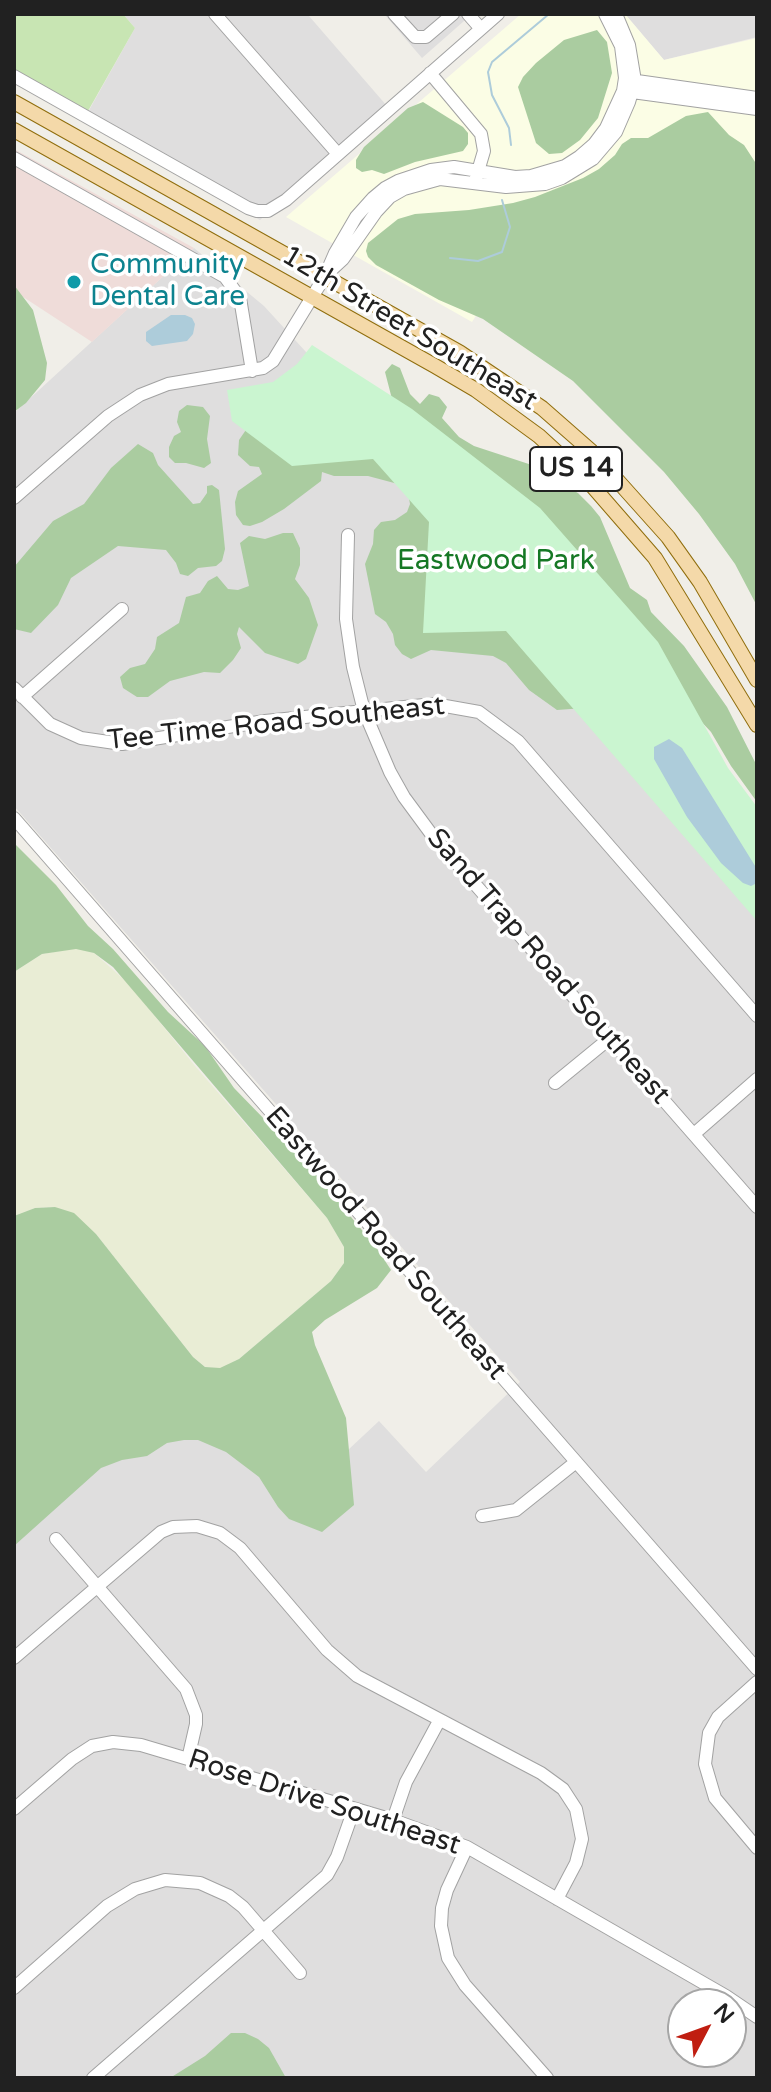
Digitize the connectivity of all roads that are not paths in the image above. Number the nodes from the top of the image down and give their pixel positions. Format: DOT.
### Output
graph roads {
  1 [pos="215,14"];
  2 [pos="394,14"];
  3 [pos="453,14"];
  4 [pos="468,14"];
  5 [pos="498,14"];
  6 [pos="605,14"];
  7 [pos="616,14"];
  8 [pos="481,29"];
  9 [pos="430,73"];
  10 [pos="14,76"];
  11 [pos="629,86"];
  12 [pos="757,98"];
  13 [pos="14,102"];
  14 [pos="757,109"];
  15 [pos="14,130"];
  16 [pos="338,154"];
  17 [pos="14,158"];
  18 [pos="476,177"];
  19 [pos="325,276"];
  20 [pos="312,297"];
  21 [pos="252,371"];
  22 [pos="14,498"];
  23 [pos="348,535"];
  24 [pos="122,609"];
  25 [pos="757,680"];
  26 [pos="18,692"];
  27 [pos="364,711"];
  28 [pos="757,725"];
  29 [pos="14,818"];
  30 [pos="757,1016"];
  31 [pos="610,1038"];
  32 [pos="757,1079"];
  33 [pos="555,1083"];
  34 [pos="694,1134"];
  35 [pos="757,1207"];
  36 [pos="576,1462"];
  37 [pos="482,1516"];
  38 [pos="56,1539"];
  39 [pos="96,1585"];
  40 [pos="14,1658"];
  41 [pos="757,1669"];
  42 [pos="757,1682"];
  43 [pos="439,1721"];
  44 [pos="188,1759"];
  45 [pos="14,1809"];
  46 [pos="354,1809"];
  47 [pos="393,1820"];
  48 [pos="467,1847"];
  49 [pos="757,1848"];
  50 [pos="557,1899"];
  51 [pos="264,1931"];
  52 [pos="300,1973"];
  53 [pos="14,1988"];
  54 [pos="757,2017"];
  55 [pos="93,2078"];
  56 [pos="547,2078"];
  1 -- 16 [label="street"];
  2 -- 3 [label="street"];
  4 -- 8 [label="street"];
  5 -- 8 [label="street"];
  6 -- 11 [label="street"];
  7 -- 11 [label="street"];
  8 -- 9 [label="street"];
  9 -- 16 [label="street"];
  9 -- 18 [label="street"];
  10 -- 16 [label="street"];
  11 -- 12 [label="street"];
  11 -- 14 [label="street"];
  11 -- 18 [label="street"];
  13 -- 19 [label="main road, 12th Street Southeast / US 14"];
  15 -- 20 [label="main road, 12th Street Southeast / US 14"];
  17 -- 21 [label="street"];
  18 -- 19 [label="street"];
  19 -- 20 [label="street"];
  19 -- 25 [label="main road, 12th Street Southeast / US 14"];
  20 -- 21 [label="street"];
  20 -- 28 [label="main road, 12th Street Southeast / US 14"];
  21 -- 22 [label="street"];
  23 -- 27 [label="street, Sand Trap Road Southeast"];
  24 -- 26 [label="street"];
  26 -- 27 [label="street, Tee Time Road Southeast"];
  27 -- 30 [label="street, Tee Time Road Southeast"];
  27 -- 31 [label="street, Sand Trap Road Southeast"];
  29 -- 36 [label="street, Eastwood Road Southeast"];
  31 -- 33 [label="street"];
  31 -- 34 [label="street, Sand Trap Road Southeast"];
  32 -- 34 [label="street"];
  34 -- 35 [label="street, Sand Trap Road Southeast"];
  36 -- 37 [label="street"];
  36 -- 41 [label="street, Eastwood Road Southeast"];
  38 -- 39 [label="street"];
  39 -- 40 [label="street"];
  39 -- 43 [label="street"];
  39 -- 44 [label="street"];
  42 -- 49 [label="street"];
  43 -- 47 [label="street"];
  43 -- 50 [label="street"];
  44 -- 45 [label="street, Rose Drive Southeast"];
  44 -- 46 [label="street, Rose Drive Southeast"];
  46 -- 47 [label="street, Rose Drive Southeast"];
  46 -- 51 [label="street"];
  47 -- 48 [label="street, Rose Drive Southeast"];
  48 -- 50 [label="street, Rose Drive Southeast"];
  48 -- 56 [label="street"];
  50 -- 54 [label="street, Rose Drive Southeast"];
  51 -- 52 [label="street"];
  51 -- 53 [label="street"];
  51 -- 55 [label="street"];
}
